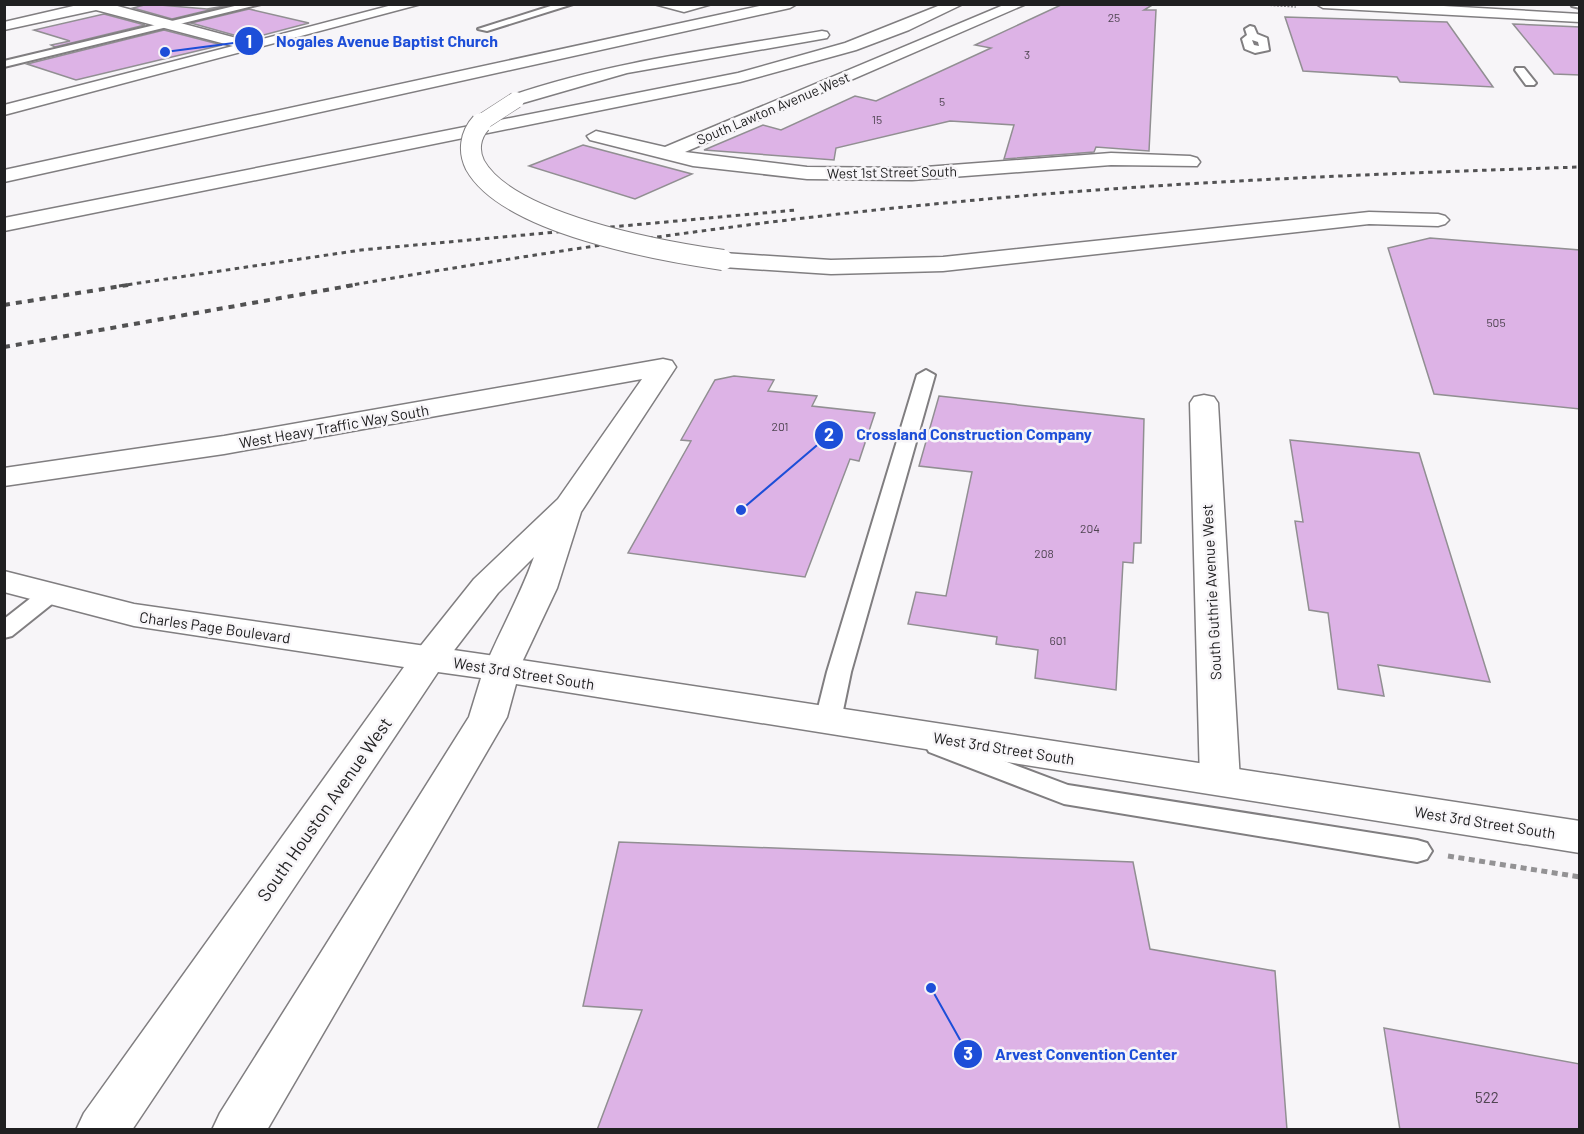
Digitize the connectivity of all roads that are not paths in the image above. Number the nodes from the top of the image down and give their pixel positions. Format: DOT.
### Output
graph roads {
  1 [pos="257,4"];
  2 [pos="414,4"];
  3 [pos="569,4"];
  4 [pos="661,4"];
  5 [pos="705,4"];
  6 [pos="790,4"];
  7 [pos="936,4"];
  8 [pos="956,4"];
  9 [pos="1019,4"];
  10 [pos="1323,4"];
  11 [pos="1575,4"];
  12 [pos="96,5"];
  13 [pos="1580,5"];
  14 [pos="1480,9"];
  15 [pos="1580,18"];
  16 [pos="168,25"];
  17 [pos="4,26"];
  18 [pos="483,29"];
  19 [pos="853,29"];
  20 [pos="834,33"];
  21 [pos="251,47"];
  22 [pos="69,48"];
  23 [pos="89,54"];
  24 [pos="4,64"];
  25 [pos="1520,70"];
  26 [pos="1530,83"];
  27 [pos="4,110"];
  28 [pos="596,136"];
  29 [pos="665,154"];
  30 [pos="1190,162"];
  31 [pos="4,176"];
  32 [pos="1438,220"];
  33 [pos="4,225"];
  34 [pos="663,367"];
  35 [pos="926,375"];
  36 [pos="1204,403"];
  37 [pos="4,477"];
  38 [pos="569,507"];
  39 [pos="4,581"];
  40 [pos="49,595"];
  41 [pos="4,631"];
  42 [pos="429,658"];
  43 [pos="502,669"];
  44 [pos="828,720"];
  45 [pos="908,733"];
  46 [pos="1220,781"];
  47 [pos="1529,829"];
  48 [pos="1580,837"];
  49 [pos="1417,851"];
  50 [pos="1580,852"];
  51 [pos="102,1130"];
  52 [pos="238,1130"];
  1 -- 16 [label="lane"];
  2 -- 21 [label="main road"];
  3 -- 18 [label="lane"];
  4 -- 5 [label="main road"];
  6 -- 31 [label="main road"];
  7 -- 19 [label="main road"];
  8 -- 33 [label="main road"];
  9 -- 29 [label="main road, South Lawton Avenue West"];
  10 -- 14 [label="main road"];
  11 -- 13 [label="lane"];
  12 -- 16 [label="main road"];
  12 -- 17 [label="main road"];
  14 -- 15 [label="main road"];
  16 -- 21 [label="main road"];
  16 -- 22 [label="lane"];
  20 -- 32 [label="main road, bridge"];
  21 -- 27 [label="main road"];
  22 -- 23 [label="lane"];
  22 -- 24 [label="lane"];
  25 -- 26 [label="lane"];
  28 -- 29 [label="main road, West 1st Street South"];
  29 -- 30 [label="main road, West 1st Street South"];
  34 -- 37 [label="main road, West Heavy Traffic Way South"];
  34 -- 38 [label="main road, South Houston Avenue West"];
  35 -- 44 [label="lane"];
  36 -- 46 [label="main road, South Guthrie Avenue West"];
  38 -- 42 [label="main road, South Houston Avenue West"];
  38 -- 43 [label="main road, South Houston Avenue West"];
  39 -- 40 [label="main road, Charles Page Boulevard"];
  40 -- 41 [label="lane"];
  40 -- 42 [label="main road, Charles Page Boulevard"];
  42 -- 43 [label="main road, West 3rd Street South"];
  42 -- 51 [label="main road, South Houston Avenue West"];
  43 -- 44 [label="main road, West 3rd Street South"];
  43 -- 52 [label="main road, South Houston Avenue West"];
  44 -- 45 [label="main road, West 3rd Street South"];
  45 -- 46 [label="main road, West 3rd Street South"];
  45 -- 49 [label="lane"];
  46 -- 47 [label="main road, West 3rd Street South"];
  47 -- 48 [label="main road, West 3rd Street South"];
  47 -- 50 [label="main road"];
}
